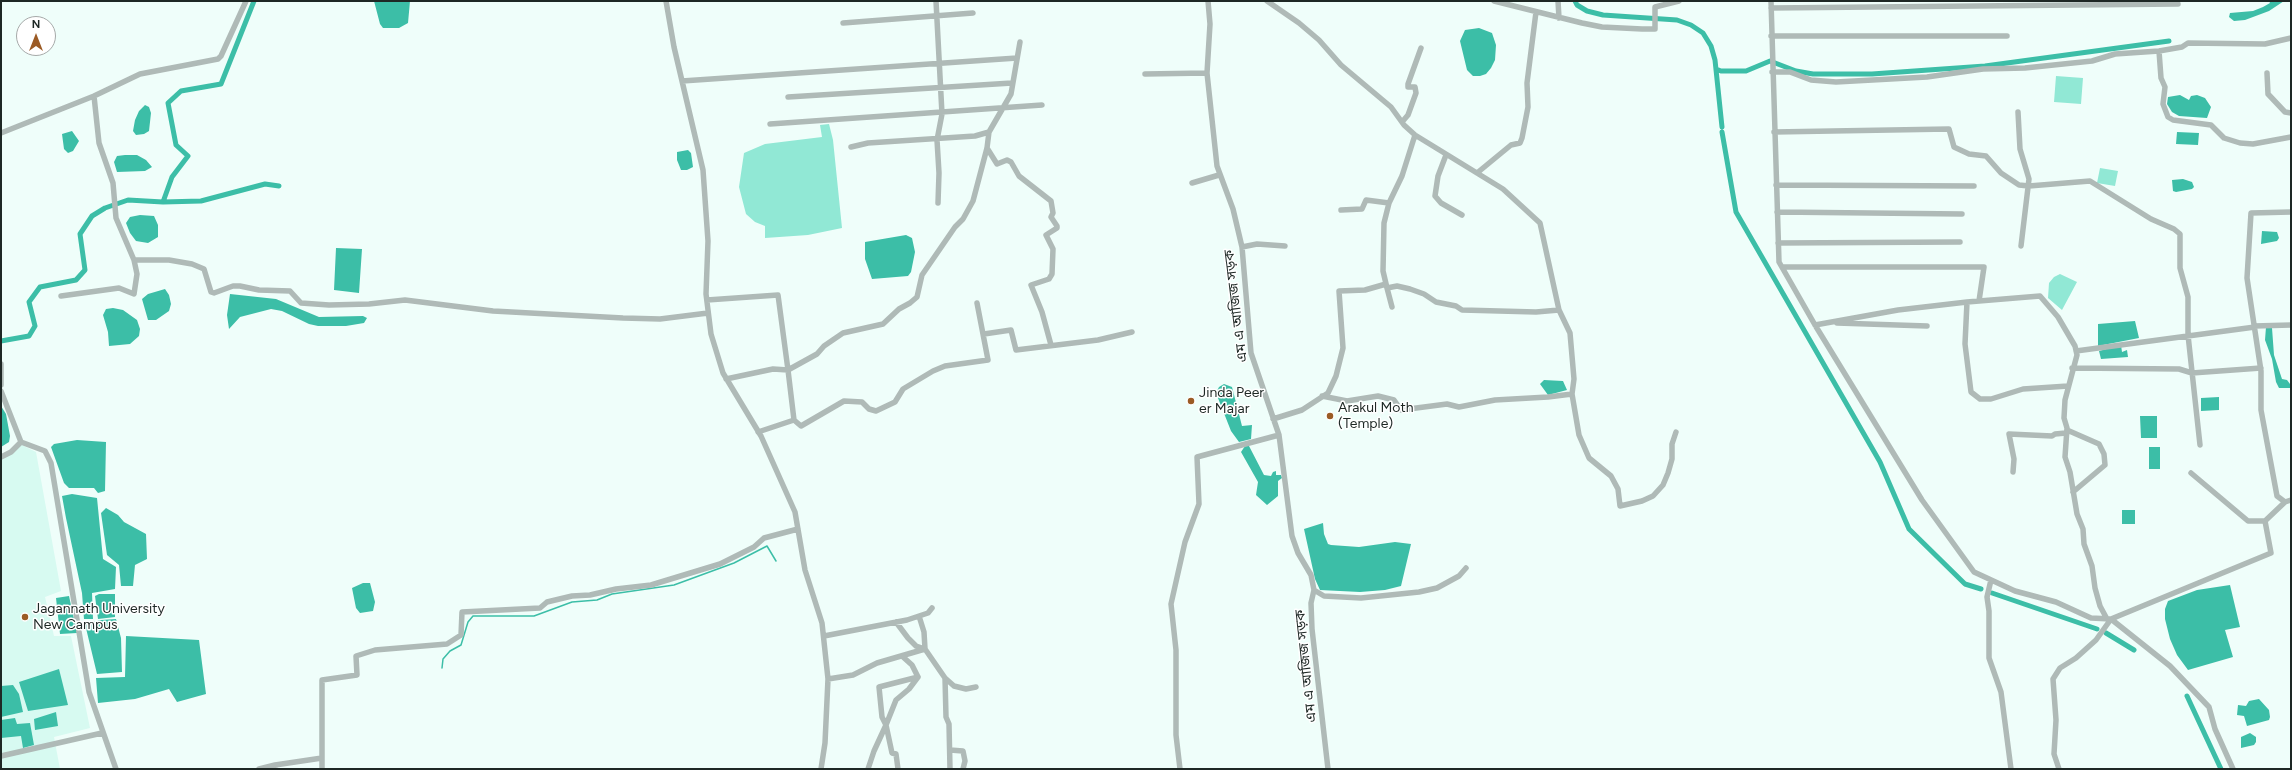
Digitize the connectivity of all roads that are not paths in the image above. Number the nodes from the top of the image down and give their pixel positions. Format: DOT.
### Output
graph roads {
  1 [pos="246,1"];
  2 [pos="666,1"];
  3 [pos="936,1"];
  4 [pos="1208,1"];
  5 [pos="1267,1"];
  6 [pos="1494,1"];
  7 [pos="1558,1"];
  8 [pos="1679,1"];
  9 [pos="1771,1"];
  10 [pos="2032,4"];
  11 [pos="2178,4"];
  12 [pos="1771,8"];
  13 [pos="1536,12"];
  14 [pos="973,13"];
  15 [pos="937,16"];
  16 [pos="1559,18"];
  17 [pos="843,22"];
  18 [pos="1772,36"];
  19 [pos="2007,36"];
  20 [pos="2291,38"];
  21 [pos="1020,42"];
  22 [pos="1421,48"];
  23 [pos="2159,51"];
  24 [pos="1017,58"];
  25 [pos="938,65"];
  26 [pos="1772,72"];
  27 [pos="1207,73"];
  28 [pos="2267,73"];
  29 [pos="1145,74"];
  30 [pos="682,81"];
  31 [pos="1012,83"];
  32 [pos="941,88"];
  33 [pos="94,96"];
  34 [pos="788,98"];
  35 [pos="1042,105"];
  36 [pos="1003,108"];
  37 [pos="2018,112"];
  38 [pos="2291,113"];
  39 [pos="942,114"];
  40 [pos="1402,122"];
  41 [pos="770,124"];
  42 [pos="989,132"];
  43 [pos="1774,132"];
  44 [pos="1,133"];
  45 [pos="1415,135"];
  46 [pos="2291,137"];
  47 [pos="937,140"];
  48 [pos="851,147"];
  49 [pos="987,148"];
  50 [pos="1446,155"];
  51 [pos="1477,173"];
  52 [pos="1219,175"];
  53 [pos="1192,183"];
  54 [pos="1776,185"];
  55 [pos="1974,186"];
  56 [pos="2029,186"];
  57 [pos="1390,203"];
  58 [pos="938,204"];
  59 [pos="1341,210"];
  60 [pos="1777,212"];
  61 [pos="2291,212"];
  62 [pos="1962,214"];
  63 [pos="1462,215"];
  64 [pos="1960,242"];
  65 [pos="1778,243"];
  66 [pos="1285,246"];
  67 [pos="2021,246"];
  68 [pos="1242,247"];
  69 [pos="134,260"];
  70 [pos="1782,267"];
  71 [pos="1387,286"];
  72 [pos="61,296"];
  73 [pos="707,300"];
  74 [pos="1979,301"];
  75 [pos="1967,302"];
  76 [pos="977,303"];
  77 [pos="1392,307"];
  78 [pos="1559,310"];
  79 [pos="708,312"];
  80 [pos="1835,322"];
  81 [pos="1815,325"];
  82 [pos="2291,325"];
  83 [pos="1927,326"];
  84 [pos="2255,326"];
  85 [pos="1132,332"];
  86 [pos="984,334"];
  87 [pos="2188,335"];
  88 [pos="1051,345"];
  89 [pos="2076,351"];
  90 [pos="1,364"];
  91 [pos="2072,368"];
  92 [pos="2261,368"];
  93 [pos="788,370"];
  94 [pos="2192,373"];
  95 [pos="726,379"];
  96 [pos="1,385"];
  97 [pos="2068,386"];
  98 [pos="1,391"];
  99 [pos="1572,394"];
  100 [pos="1322,396"];
  101 [pos="1273,419"];
  102 [pos="794,420"];
  103 [pos="758,432"];
  104 [pos="1676,432"];
  105 [pos="2066,432"];
  106 [pos="1279,435"];
  107 [pos="21,442"];
  108 [pos="2200,445"];
  109 [pos="1,457"];
  110 [pos="2013,472"];
  111 [pos="2191,473"];
  112 [pos="2073,492"];
  113 [pos="2288,501"];
  114 [pos="2265,521"];
  115 [pos="798,529"];
  116 [pos="1466,568"];
  117 [pos="1991,580"];
  118 [pos="1314,590"];
  119 [pos="932,608"];
  120 [pos="919,616"];
  121 [pos="2109,619"];
  122 [pos="896,622"];
  123 [pos="824,636"];
  124 [pos="925,649"];
  125 [pos="902,656"];
  126 [pos="918,677"];
  127 [pos="945,678"];
  128 [pos="828,679"];
  129 [pos="976,687"];
  130 [pos="886,725"];
  131 [pos="102,733"];
  132 [pos="950,750"];
  133 [pos="1,756"];
  134 [pos="322,758"];
  135 [pos="275,767"];
  136 [pos="2011,768"];
  137 [pos="116,769"];
  138 [pos="258,769"];
  139 [pos="322,769"];
  140 [pos="821,769"];
  141 [pos="868,769"];
  142 [pos="898,769"];
  143 [pos="950,769"];
  144 [pos="963,769"];
  145 [pos="1180,769"];
  146 [pos="1328,769"];
  147 [pos="2059,769"];
  148 [pos="2233,769"];
  1 -- 33 [label="street"];
  2 -- 30 [label="street"];
  3 -- 15 [label="street"];
  4 -- 27 [label="street, এম এ আজিজ সড়ক"];
  5 -- 40 [label="street"];
  6 -- 13 [label="street"];
  7 -- 16 [label="street"];
  8 -- 16 [label="street"];
  9 -- 12 [label="street"];
  10 -- 11 [label="street"];
  10 -- 12 [label="street"];
  12 -- 18 [label="street"];
  13 -- 16 [label="street"];
  13 -- 51 [label="street"];
  14 -- 15 [label="street"];
  15 -- 17 [label="street"];
  15 -- 25 [label="street"];
  18 -- 19 [label="street"];
  18 -- 26 [label="street"];
  20 -- 23 [label="street"];
  21 -- 24 [label="street"];
  22 -- 40 [label="street"];
  23 -- 26 [label="street"];
  23 -- 46 [label="street"];
  24 -- 25 [label="street"];
  24 -- 31 [label="street"];
  25 -- 30 [label="street"];
  25 -- 32 [label="street"];
  26 -- 43 [label="street"];
  27 -- 29 [label="street"];
  27 -- 52 [label="street, এম এ আজিজ সড়ক"];
  28 -- 38 [label="street"];
  30 -- 73 [label="street"];
  31 -- 32 [label="street"];
  31 -- 36 [label="street"];
  32 -- 34 [label="street"];
  32 -- 39 [label="street"];
  33 -- 44 [label="street"];
  33 -- 69 [label="street"];
  35 -- 36 [label="street"];
  36 -- 39 [label="street"];
  36 -- 42 [label="street"];
  37 -- 56 [label="street"];
  39 -- 41 [label="street"];
  39 -- 47 [label="street"];
  40 -- 45 [label="street"];
  42 -- 47 [label="street"];
  42 -- 49 [label="street"];
  43 -- 54 [label="street"];
  43 -- 56 [label="street"];
  45 -- 50 [label="street"];
  45 -- 57 [label="street"];
  47 -- 48 [label="street"];
  47 -- 58 [label="street"];
  49 -- 88 [label="street"];
  49 -- 93 [label="street"];
  50 -- 51 [label="street"];
  50 -- 63 [label="street"];
  51 -- 78 [label="street"];
  52 -- 53 [label="street"];
  52 -- 68 [label="street, এম এ আজিজ সড়ক"];
  54 -- 55 [label="street"];
  54 -- 60 [label="street"];
  56 -- 67 [label="street"];
  56 -- 87 [label="street"];
  57 -- 59 [label="street"];
  57 -- 71 [label="street"];
  60 -- 62 [label="street"];
  60 -- 65 [label="street"];
  61 -- 84 [label="street"];
  64 -- 65 [label="street"];
  65 -- 70 [label="street"];
  66 -- 68 [label="street"];
  68 -- 101 [label="street, এম এ আজিজ সড়ক"];
  69 -- 72 [label="street"];
  69 -- 79 [label="street"];
  70 -- 74 [label="street"];
  70 -- 81 [label="street"];
  71 -- 77 [label="street"];
  71 -- 78 [label="street"];
  71 -- 100 [label="street"];
  73 -- 79 [label="street"];
  73 -- 93 [label="street"];
  74 -- 75 [label="street"];
  74 -- 89 [label="street"];
  75 -- 80 [label="street"];
  75 -- 97 [label="street"];
  76 -- 86 [label="street"];
  78 -- 99 [label="street"];
  79 -- 95 [label="street"];
  80 -- 81 [label="street"];
  80 -- 83 [label="street"];
  81 -- 117 [label="street"];
  82 -- 84 [label="street"];
  84 -- 87 [label="street"];
  84 -- 92 [label="street"];
  85 -- 88 [label="street"];
  86 -- 88 [label="street"];
  86 -- 102 [label="street"];
  87 -- 89 [label="street"];
  87 -- 94 [label="street"];
  89 -- 91 [label="street"];
  90 -- 96 [label="street"];
  91 -- 94 [label="street"];
  91 -- 97 [label="street"];
  92 -- 94 [label="street"];
  92 -- 113 [label="street"];
  93 -- 95 [label="street"];
  93 -- 102 [label="street"];
  94 -- 108 [label="street"];
  95 -- 103 [label="street"];
  97 -- 105 [label="street"];
  98 -- 107 [label="street"];
  99 -- 100 [label="street"];
  99 -- 104 [label="street"];
  100 -- 101 [label="street"];
  101 -- 106 [label="street, এম এ আজিজ সড়ক"];
  102 -- 103 [label="street"];
  103 -- 115 [label="street"];
  105 -- 110 [label="street"];
  105 -- 112 [label="street"];
  105 -- 112 [label="street"];
  106 -- 118 [label="street, এম এ আজিজ সড়ক"];
  106 -- 145 [label="street"];
  107 -- 109 [label="street"];
  107 -- 131 [label="street"];
  111 -- 114 [label="street"];
  112 -- 121 [label="street"];
  113 -- 114 [label="street"];
  114 -- 121 [label="street"];
  115 -- 123 [label="street"];
  115 -- 134 [label="street"];
  116 -- 118 [label="street"];
  117 -- 121 [label="street"];
  117 -- 136 [label="street"];
  118 -- 146 [label="street, এম এ আজিজ সড়ক"];
  119 -- 120 [label="street"];
  120 -- 122 [label="street"];
  120 -- 124 [label="street"];
  121 -- 147 [label="street"];
  121 -- 148 [label="street"];
  122 -- 123 [label="street"];
  122 -- 124 [label="street"];
  123 -- 128 [label="street"];
  124 -- 125 [label="street"];
  124 -- 127 [label="street"];
  125 -- 126 [label="street"];
  125 -- 128 [label="street"];
  126 -- 130 [label="street"];
  126 -- 130 [label="street"];
  127 -- 129 [label="street"];
  127 -- 132 [label="street"];
  128 -- 140 [label="street"];
  130 -- 141 [label="street"];
  130 -- 142 [label="street"];
  131 -- 133 [label="street"];
  131 -- 137 [label="street"];
  132 -- 143 [label="street"];
  132 -- 144 [label="street"];
  134 -- 135 [label="street"];
  134 -- 139 [label="street"];
  135 -- 138 [label="street"];
}
